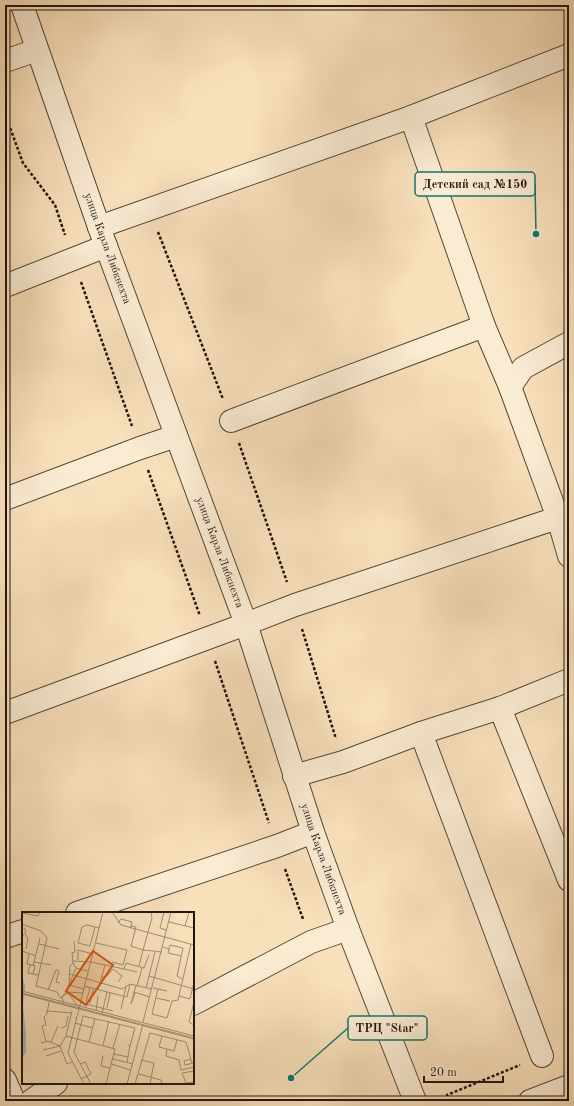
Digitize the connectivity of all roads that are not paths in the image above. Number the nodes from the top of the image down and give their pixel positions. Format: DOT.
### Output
graph roads {
  1 [pos="22,5"];
  2 [pos="37,50"];
  3 [pos="569,55"];
  4 [pos="5,60"];
  5 [pos="411,117"];
  6 [pos="103,237"];
  7 [pos="5,286"];
  8 [pos="484,326"];
  9 [pos="569,343"];
  10 [pos="510,387"];
  11 [pos="231,421"];
  12 [pos="176,436"];
  13 [pos="5,499"];
  14 [pos="564,516"];
  15 [pos="569,556"];
  16 [pos="246,624"];
  17 [pos="569,680"];
  18 [pos="500,708"];
  19 [pos="5,713"];
  20 [pos="421,733"];
  21 [pos="294,776"];
  22 [pos="313,832"];
  23 [pos="569,880"];
  24 [pos="80,912"];
  25 [pos="348,929"];
  26 [pos="22,931"];
  27 [pos="5,937"];
  28 [pos="194,1003"];
  29 [pos="542,1056"];
  30 [pos="5,1080"];
  31 [pos="55,1084"];
  32 [pos="569,1086"];
  33 [pos="14,1101"];
  34 [pos="31,1101"];
  35 [pos="415,1101"];
  36 [pos="530,1101"];
  1 -- 2 [label="street, улица Карла Либкнехта"];
  2 -- 4 [label="street"];
  2 -- 6 [label="street, улица Карла Либкнехта"];
  3 -- 5 [label="street"];
  5 -- 6 [label="street"];
  5 -- 8 [label="street"];
  6 -- 7 [label="street"];
  6 -- 12 [label="street, улица Карла Либкнехта"];
  8 -- 10 [label="street"];
  8 -- 11 [label="street"];
  9 -- 10 [label="street"];
  10 -- 14 [label="street"];
  12 -- 13 [label="street"];
  12 -- 16 [label="street, улица Карла Либкнехта"];
  14 -- 15 [label="street"];
  14 -- 16 [label="street"];
  16 -- 19 [label="street"];
  16 -- 21 [label="street, улица Карла Либкнехта"];
  17 -- 18 [label="street"];
  18 -- 20 [label="street"];
  18 -- 23 [label="street"];
  20 -- 21 [label="street"];
  20 -- 29 [label="street"];
  21 -- 22 [label="street, улица Карла Либкнехта"];
  22 -- 24 [label="street"];
  22 -- 25 [label="street, улица Карла Либкнехта"];
  25 -- 28 [label="street"];
  25 -- 35 [label="street, улица Карла Либкнехта"];
  26 -- 27 [label="street"];
  30 -- 33 [label="street"];
  31 -- 34 [label="street"];
  32 -- 36 [label="street"];
}
